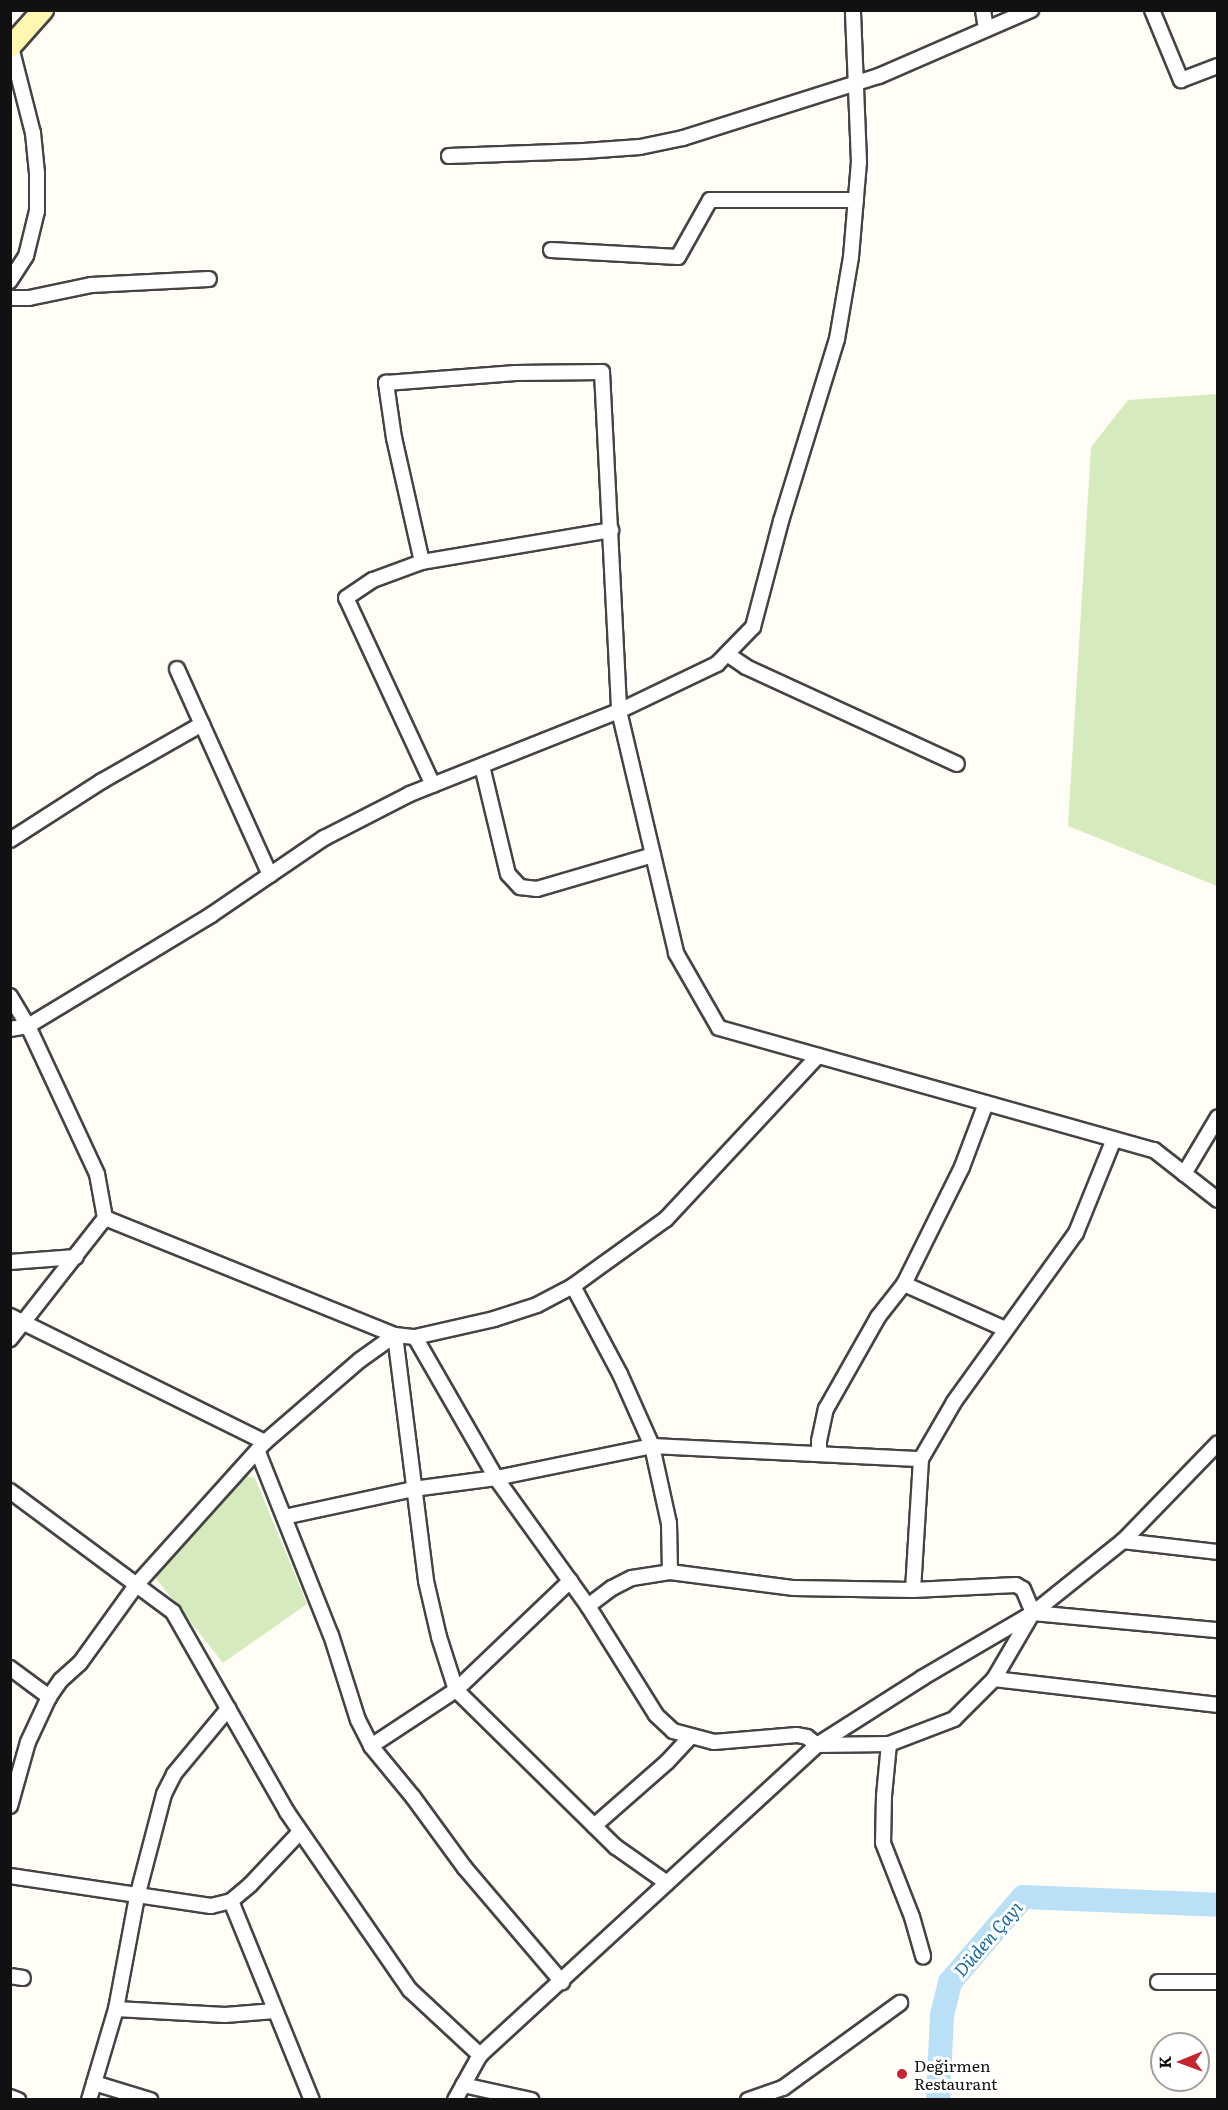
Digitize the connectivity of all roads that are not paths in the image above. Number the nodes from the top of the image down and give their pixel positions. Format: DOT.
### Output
graph roads {
  1 [pos="43,10"];
  2 [pos="853,10"];
  3 [pos="984,10"];
  4 [pos="1031,10"];
  5 [pos="1152,10"];
  6 [pos="986,29"];
  7 [pos="11,45"];
  8 [pos="1218,66"];
  9 [pos="857,82"];
  10 [pos="449,156"];
  11 [pos="856,200"];
  12 [pos="551,250"];
  13 [pos="209,279"];
  14 [pos="10,280"];
  15 [pos="10,298"];
  16 [pos="612,530"];
  17 [pos="422,562"];
  18 [pos="727,654"];
  19 [pos="177,669"];
  20 [pos="619,711"];
  21 [pos="202,724"];
  22 [pos="957,764"];
  23 [pos="482,766"];
  24 [pos="433,785"];
  25 [pos="10,840"];
  26 [pos="653,855"];
  27 [pos="270,875"];
  28 [pos="10,996"];
  29 [pos="28,1026"];
  30 [pos="10,1029"];
  31 [pos="818,1056"];
  32 [pos="986,1103"];
  33 [pos="1218,1117"];
  34 [pos="1114,1139"];
  35 [pos="1184,1174"];
  36 [pos="1218,1200"];
  37 [pos="105,1218"];
  38 [pos="76,1257"];
  39 [pos="10,1262"];
  40 [pos="904,1284"];
  41 [pos="573,1286"];
  42 [pos="10,1316"];
  43 [pos="23,1324"];
  44 [pos="1005,1329"];
  45 [pos="395,1335"];
  46 [pos="415,1337"];
  47 [pos="10,1339"];
  48 [pos="1218,1443"];
  49 [pos="652,1446"];
  50 [pos="262,1447"];
  51 [pos="819,1454"];
  52 [pos="921,1459"];
  53 [pos="496,1478"];
  54 [pos="413,1489"];
  55 [pos="10,1491"];
  56 [pos="284,1517"];
  57 [pos="1123,1541"];
  58 [pos="1218,1552"];
  59 [pos="670,1572"];
  60 [pos="570,1581"];
  61 [pos="137,1584"];
  62 [pos="913,1590"];
  63 [pos="588,1606"];
  64 [pos="1033,1612"];
  65 [pos="1218,1630"];
  66 [pos="10,1668"];
  67 [pos="994,1679"];
  68 [pos="456,1690"];
  69 [pos="49,1697"];
  70 [pos="1218,1705"];
  71 [pos="228,1709"];
  72 [pos="690,1737"];
  73 [pos="889,1744"];
  74 [pos="817,1745"];
  75 [pos="371,1746"];
  76 [pos="10,1806"];
  77 [pos="594,1826"];
  78 [pos="300,1832"];
  79 [pos="10,1876"];
  80 [pos="667,1883"];
  81 [pos="137,1897"];
  82 [pos="231,1901"];
  83 [pos="923,1956"];
  84 [pos="562,1982"];
  85 [pos="1158,1982"];
  86 [pos="1218,1982"];
  87 [pos="900,2003"];
  88 [pos="116,2009"];
  89 [pos="275,2011"];
  90 [pos="480,2055"];
  91 [pos="94,2083"];
  92 [pos="463,2085"];
  93 [pos="10,2097"];
  94 [pos="18,2100"];
  95 [pos="88,2100"];
  96 [pos="150,2100"];
  97 [pos="312,2100"];
  98 [pos="455,2100"];
  99 [pos="531,2100"];
  100 [pos="748,2100"];
  1 -- 7 [label="street"];
  2 -- 9 [label="street"];
  3 -- 6 [label="street"];
  4 -- 6 [label="street"];
  5 -- 8 [label="street"];
  6 -- 9 [label="street"];
  7 -- 14 [label="street"];
  9 -- 10 [label="street"];
  9 -- 11 [label="street"];
  11 -- 12 [label="street"];
  11 -- 18 [label="street"];
  13 -- 15 [label="street"];
  16 -- 17 [label="street"];
  16 -- 17 [label="street"];
  16 -- 20 [label="street"];
  17 -- 24 [label="street"];
  18 -- 20 [label="street"];
  18 -- 22 [label="street"];
  19 -- 21 [label="street"];
  20 -- 23 [label="street"];
  20 -- 26 [label="street"];
  21 -- 25 [label="street"];
  21 -- 27 [label="street"];
  23 -- 24 [label="street"];
  23 -- 26 [label="street"];
  24 -- 27 [label="street"];
  26 -- 31 [label="street"];
  27 -- 29 [label="street"];
  28 -- 29 [label="street"];
  29 -- 30 [label="street"];
  29 -- 37 [label="street"];
  31 -- 32 [label="street"];
  31 -- 41 [label="street"];
  32 -- 34 [label="street"];
  32 -- 40 [label="street"];
  33 -- 35 [label="street"];
  34 -- 35 [label="street"];
  34 -- 44 [label="street"];
  35 -- 36 [label="street"];
  37 -- 38 [label="street"];
  37 -- 45 [label="street"];
  38 -- 39 [label="street"];
  38 -- 43 [label="street"];
  40 -- 44 [label="street"];
  40 -- 51 [label="street"];
  41 -- 46 [label="street"];
  41 -- 49 [label="street"];
  42 -- 43 [label="street"];
  43 -- 47 [label="street"];
  43 -- 50 [label="street"];
  44 -- 52 [label="street"];
  45 -- 46 [label="street"];
  45 -- 50 [label="street"];
  45 -- 54 [label="street"];
  46 -- 53 [label="street"];
  48 -- 57 [label="street"];
  49 -- 51 [label="street"];
  49 -- 53 [label="street"];
  49 -- 59 [label="street"];
  50 -- 56 [label="street"];
  50 -- 61 [label="street"];
  51 -- 52 [label="street"];
  52 -- 62 [label="street"];
  53 -- 54 [label="street"];
  53 -- 60 [label="street"];
  54 -- 56 [label="street"];
  54 -- 68 [label="street"];
  55 -- 61 [label="street"];
  56 -- 75 [label="street"];
  57 -- 58 [label="street"];
  57 -- 64 [label="street"];
  59 -- 62 [label="street"];
  59 -- 63 [label="street"];
  60 -- 63 [label="street"];
  60 -- 68 [label="street"];
  61 -- 69 [label="street"];
  61 -- 71 [label="street"];
  62 -- 64 [label="street"];
  63 -- 72 [label="street"];
  64 -- 65 [label="street"];
  64 -- 67 [label="street"];
  64 -- 74 [label="street"];
  66 -- 69 [label="street"];
  67 -- 70 [label="street"];
  67 -- 73 [label="street"];
  68 -- 75 [label="street"];
  68 -- 77 [label="street"];
  69 -- 76 [label="street"];
  71 -- 78 [label="street"];
  71 -- 81 [label="street"];
  72 -- 74 [label="street"];
  72 -- 77 [label="street"];
  73 -- 74 [label="street"];
  73 -- 83 [label="street"];
  74 -- 80 [label="street"];
  75 -- 84 [label="street"];
  77 -- 80 [label="street"];
  78 -- 82 [label="street"];
  78 -- 90 [label="street"];
  79 -- 81 [label="street"];
  80 -- 84 [label="street"];
  81 -- 82 [label="street"];
  81 -- 88 [label="street"];
  82 -- 89 [label="street"];
  84 -- 90 [label="street"];
  85 -- 86 [label="street"];
  87 -- 100 [label="street"];
  88 -- 89 [label="street"];
  88 -- 91 [label="street"];
  89 -- 97 [label="street"];
  90 -- 92 [label="street"];
  91 -- 95 [label="street"];
  91 -- 96 [label="street"];
  92 -- 98 [label="street"];
  92 -- 99 [label="street"];
  93 -- 94 [label="street"];
}
